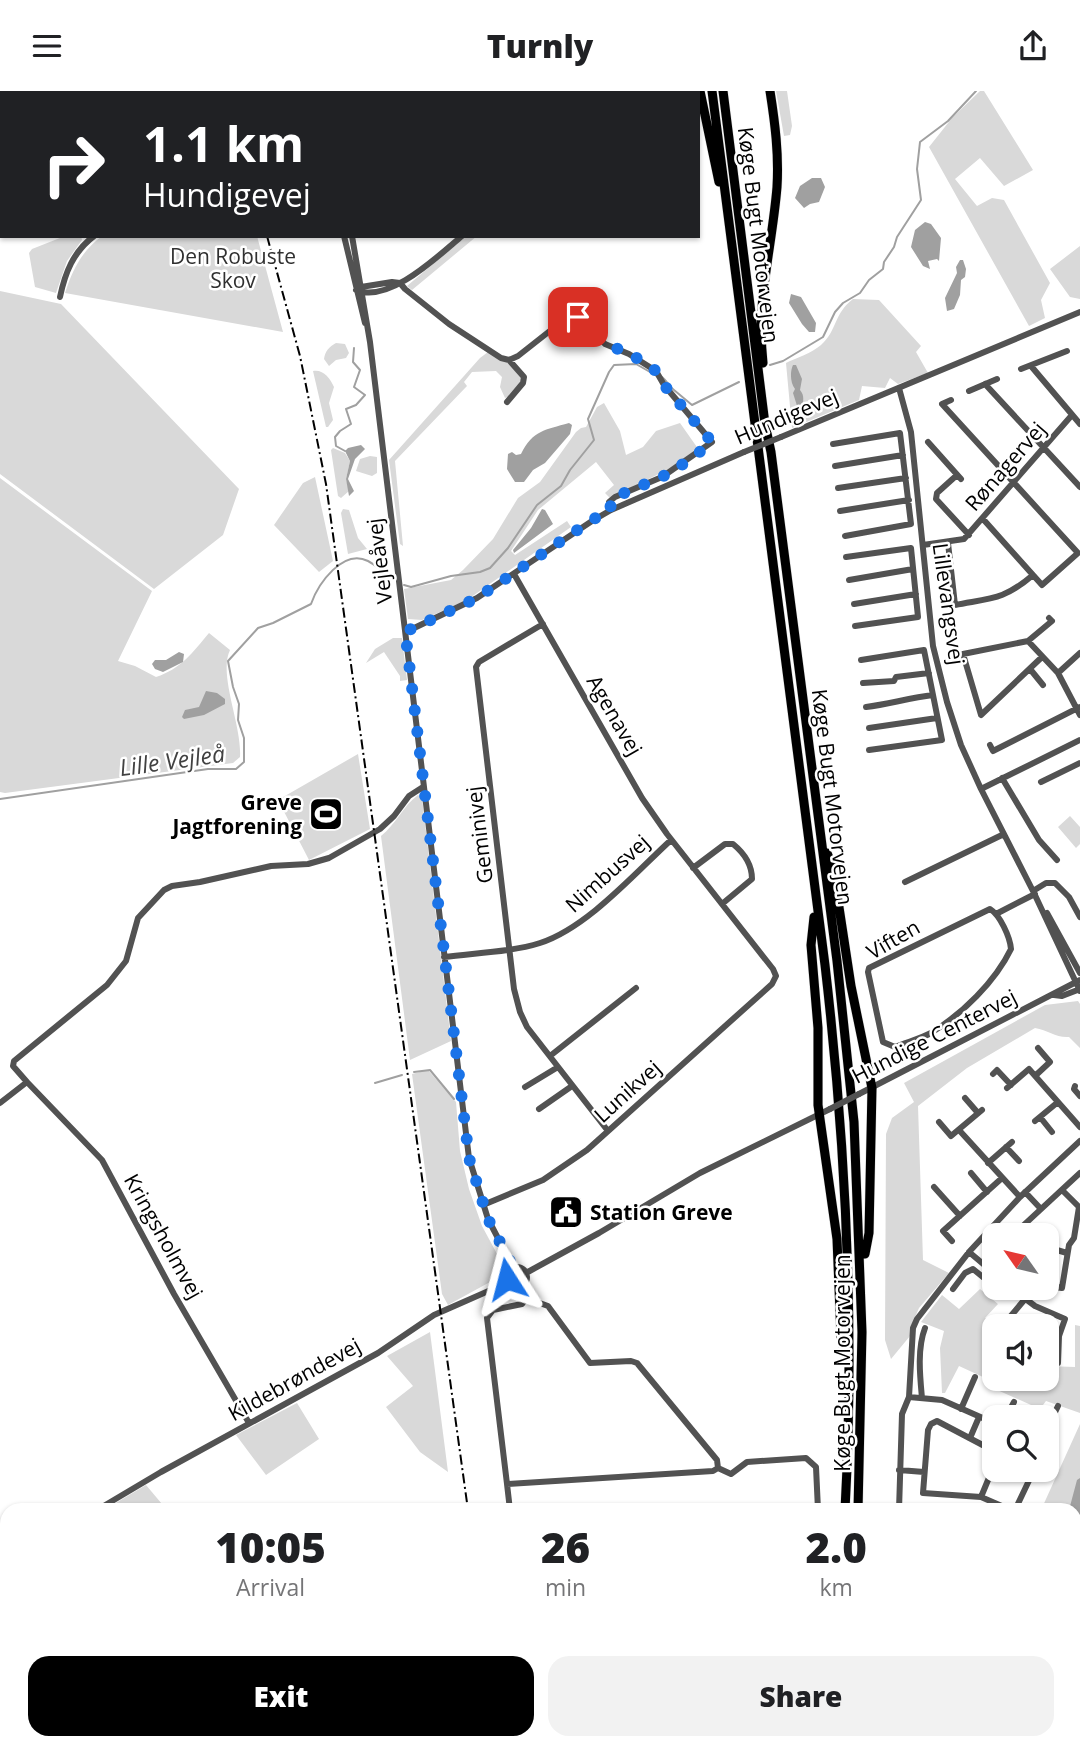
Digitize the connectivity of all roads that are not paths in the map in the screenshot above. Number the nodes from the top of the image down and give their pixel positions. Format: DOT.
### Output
graph roads {
  1 [pos="700,91"];
  2 [pos="712,91"];
  3 [pos="723,91"];
  4 [pos="770,91"];
  5 [pos="726,204"];
  6 [pos="92,238"];
  7 [pos="345,238"];
  8 [pos="352,238"];
  9 [pos="460,238"];
  10 [pos="400,283"];
  11 [pos="360,290"];
  12 [pos="60,297"];
  13 [pos="1080,312"];
  14 [pos="1067,351"];
  15 [pos="509,360"];
  16 [pos="1031,366"];
  17 [pos="1021,369"];
  18 [pos="997,379"];
  19 [pos="985,384"];
  20 [pos="899,388"];
  21 [pos="969,391"];
  22 [pos="951,400"];
  23 [pos="507,402"];
  24 [pos="1072,415"];
  25 [pos="1080,424"];
  26 [pos="928,442"];
  27 [pos="833,444"];
  28 [pos="1044,447"];
  29 [pos="771,452"];
  30 [pos="903,455"];
  31 [pos="835,466"];
  32 [pos="906,478"];
  33 [pos="1013,482"];
  34 [pos="1080,487"];
  35 [pos="838,488"];
  36 [pos="909,500"];
  37 [pos="611,510"];
  38 [pos="920,510"];
  39 [pos="840,511"];
  40 [pos="910,511"];
  41 [pos="983,519"];
  42 [pos="969,535"];
  43 [pos="845,536"];
  44 [pos="948,543"];
  45 [pos="923,545"];
  46 [pos="846,557"];
  47 [pos="913,569"];
  48 [pos="514,574"];
  49 [pos="1033,575"];
  50 [pos="849,580"];
  51 [pos="916,594"];
  52 [pos="853,604"];
  53 [pos="927,606"];
  54 [pos="917,607"];
  55 [pos="1049,618"];
  56 [pos="544,624"];
  57 [pos="855,626"];
  58 [pos="405,630"];
  59 [pos="1028,641"];
  60 [pos="1080,653"];
  61 [pos="1042,657"];
  62 [pos="937,659"];
  63 [pos="860,660"];
  64 [pos="926,661"];
  65 [pos="1030,669"];
  66 [pos="929,673"];
  67 [pos="1058,673"];
  68 [pos="863,683"];
  69 [pos="1043,685"];
  70 [pos="933,695"];
  71 [pos="866,707"];
  72 [pos="1079,710"];
  73 [pos="937,718"];
  74 [pos="869,728"];
  75 [pos="1080,740"];
  76 [pos="990,745"];
  77 [pos="869,750"];
  78 [pos="1080,763"];
  79 [pos="1002,778"];
  80 [pos="1041,782"];
  81 [pos="423,787"];
  82 [pos="981,789"];
  83 [pos="1004,834"];
  84 [pos="671,839"];
  85 [pos="821,839"];
  86 [pos="1056,860"];
  87 [pos="693,868"];
  88 [pos="905,883"];
  89 [pos="1034,893"];
  90 [pos="816,902"];
  91 [pos="722,904"];
  92 [pos="996,914"];
  93 [pos="1080,917"];
  94 [pos="510,948"];
  95 [pos="444,957"];
  96 [pos="1080,974"];
  97 [pos="776,976"];
  98 [pos="1078,981"];
  99 [pos="636,988"];
  100 [pos="1080,990"];
  101 [pos="1054,995"];
  102 [pos="1038,1048"];
  103 [pos="550,1056"];
  104 [pos="558,1067"];
  105 [pos="993,1074"];
  106 [pos="1035,1076"];
  107 [pos="27,1082"];
  108 [pos="572,1086"];
  109 [pos="1074,1086"];
  110 [pos="525,1087"];
  111 [pos="872,1088"];
  112 [pos="1080,1096"];
  113 [pos="965,1098"];
  114 [pos="1058,1102"];
  115 [pos="0,1103"];
  116 [pos="539,1109"];
  117 [pos="1080,1111"];
  118 [pos="819,1115"];
  119 [pos="1072,1118"];
  120 [pos="939,1122"];
  121 [pos="1080,1127"];
  122 [pos="959,1130"];
  123 [pos="608,1131"];
  124 [pos="1052,1132"];
  125 [pos="1080,1141"];
  126 [pos="1019,1161"];
  127 [pos="988,1163"];
  128 [pos="971,1173"];
  129 [pos="1080,1173"];
  130 [pos="1002,1178"];
  131 [pos="934,1187"];
  132 [pos="1062,1190"];
  133 [pos="987,1192"];
  134 [pos="1022,1195"];
  135 [pos="483,1205"];
  136 [pos="1041,1209"];
  137 [pos="960,1216"];
  138 [pos="1027,1223"];
  139 [pos="952,1241"];
  140 [pos="1059,1250"];
  141 [pos="969,1252"];
  142 [pos="1068,1252"];
  143 [pos="980,1261"];
  144 [pos="513,1267"];
  145 [pos="973,1269"];
  146 [pos="526,1272"];
  147 [pos="862,1273"];
  148 [pos="982,1276"];
  149 [pos="509,1282"];
  150 [pos="522,1285"];
  151 [pos="1059,1288"];
  152 [pos="953,1289"];
  153 [pos="526,1298"];
  154 [pos="1024,1300"];
  155 [pos="1027,1300"];
  156 [pos="1012,1314"];
  157 [pos="1055,1314"];
  158 [pos="1059,1316"];
  159 [pos="925,1328"];
  160 [pos="1059,1336"];
  161 [pos="849,1377"];
  162 [pos="975,1377"];
  163 [pos="909,1397"];
  164 [pos="922,1398"];
  165 [pos="1014,1402"];
  166 [pos="1012,1405"];
  167 [pos="961,1409"];
  168 [pos="979,1417"];
  169 [pos="982,1418"];
  170 [pos="249,1423"];
  171 [pos="970,1438"];
  172 [pos="982,1446"];
  173 [pos="718,1468"];
  174 [pos="899,1470"];
  175 [pos="925,1472"];
  176 [pos="987,1482"];
  177 [pos="1028,1482"];
  178 [pos="507,1483"];
  179 [pos="981,1497"];
  180 [pos="109,1503"];
  181 [pos="509,1503"];
  182 [pos="818,1503"];
  183 [pos="845,1503"];
  184 [pos="858,1503"];
  185 [pos="899,1503"];
  186 [pos="996,1503"];
  187 [pos="1017,1503"];
  1 -- 5 [label="highway"];
  2 -- 5 [label="highway, Køge Bugt Motorvejen"];
  3 -- 29 [label="highway, Køge Bugt Motorvejen"];
  4 -- 29 [label="highway"];
  5 -- 90 [label="highway, Køge Bugt Motorvejen"];
  6 -- 12 [label="street"];
  7 -- 11 [label="street, Vejleåvej"];
  8 -- 11 [label="street, Vejleåvej"];
  9 -- 10 [label="street"];
  10 -- 11 [label="street"];
  10 -- 15 [label="street"];
  11 -- 58 [label="street, Vejleåvej"];
  13 -- 20 [label="street, Hundigevej"];
  14 -- 16 [label="street"];
  15 -- 23 [label="street"];
  15 -- 37 [label="street"];
  16 -- 17 [label="street"];
  16 -- 24 [label="street"];
  18 -- 19 [label="street"];
  19 -- 21 [label="street"];
  19 -- 28 [label="street"];
  20 -- 37 [label="street, Hundigevej, bridge"];
  20 -- 38 [label="street, Lillevangsvej"];
  22 -- 33 [label="street"];
  24 -- 25 [label="street"];
  24 -- 28 [label="street, Rønagervej"];
  26 -- 42 [label="street"];
  27 -- 30 [label="street"];
  28 -- 33 [label="street, Rønagervej"];
  28 -- 34 [label="street"];
  29 -- 85 [label="highway, Køge Bugt Motorvejen"];
  30 -- 31 [label="street"];
  30 -- 32 [label="street"];
  32 -- 35 [label="street"];
  32 -- 36 [label="street"];
  33 -- 41 [label="street, Rønagervej"];
  33 -- 49 [label="street"];
  36 -- 39 [label="street"];
  36 -- 40 [label="street"];
  37 -- 48 [label="street, Hundigevej"];
  38 -- 40 [label="street"];
  38 -- 45 [label="street, Lillevangsvej"];
  40 -- 43 [label="street"];
  41 -- 42 [label="street, Rønagervej"];
  41 -- 49 [label="street"];
  42 -- 44 [label="street, Rønagervej"];
  44 -- 45 [label="street, Rønagervej"];
  44 -- 49 [label="street"];
  45 -- 53 [label="street, Lillevangsvej"];
  46 -- 47 [label="street"];
  47 -- 50 [label="street"];
  47 -- 51 [label="street"];
  48 -- 56 [label="street, Agenavej"];
  48 -- 58 [label="street, Hundigevej"];
  51 -- 52 [label="street"];
  51 -- 54 [label="street"];
  53 -- 54 [label="street"];
  53 -- 62 [label="street, Lillevangsvej"];
  54 -- 57 [label="street"];
  55 -- 59 [label="street"];
  56 -- 84 [label="street, Agenavej"];
  56 -- 94 [label="street, Geminivej"];
  58 -- 81 [label="street, Vejleåvej"];
  59 -- 61 [label="street"];
  59 -- 65 [label="street"];
  60 -- 67 [label="street"];
  61 -- 65 [label="street"];
  61 -- 67 [label="street"];
  62 -- 64 [label="street"];
  62 -- 82 [label="street, Lillevangsvej"];
  63 -- 64 [label="street"];
  64 -- 66 [label="street"];
  65 -- 69 [label="street"];
  66 -- 68 [label="street"];
  66 -- 70 [label="street"];
  67 -- 72 [label="street"];
  70 -- 71 [label="street"];
  70 -- 73 [label="street"];
  72 -- 76 [label="street"];
  73 -- 74 [label="street"];
  73 -- 77 [label="street"];
  75 -- 79 [label="street"];
  78 -- 80 [label="street"];
  79 -- 82 [label="street"];
  79 -- 86 [label="street"];
  81 -- 95 [label="street, Vejleåvej"];
  81 -- 107 [label="street"];
  82 -- 83 [label="street, Lillevangsvej"];
  83 -- 88 [label="street"];
  83 -- 89 [label="street, Lillevangsvej"];
  84 -- 87 [label="street, Agenavej"];
  84 -- 94 [label="street, Nimbusvej"];
  85 -- 111 [label="highway"];
  85 -- 147 [label="highway, Køge Bugt Motorvejen"];
  87 -- 91 [label="street, Agenavej"];
  87 -- 91 [label="street"];
  89 -- 92 [label="street, Viften"];
  89 -- 93 [label="street"];
  89 -- 96 [label="street, Lillevangsvej"];
  89 -- 98 [label="street, Lillevangsvej"];
  90 -- 118 [label="highway"];
  90 -- 161 [label="highway, Køge Bugt Motorvejen"];
  91 -- 97 [label="street, Agenavej"];
  92 -- 92 [label="street, Viften"];
  94 -- 95 [label="street, Nimbusvej"];
  94 -- 103 [label="street, Geminivej"];
  95 -- 135 [label="street, Vejleåvej"];
  97 -- 123 [label="street, Lunikvej"];
  98 -- 100 [label="street, Lillevangsvej"];
  98 -- 101 [label="street, Hundige Centervej"];
  99 -- 103 [label="street"];
  100 -- 101 [label="street, Hundige Centervej"];
  101 -- 111 [label="street, Hundige Centervej"];
  102 -- 106 [label="street"];
  103 -- 104 [label="street, Geminivej"];
  104 -- 108 [label="street, Geminivej"];
  104 -- 110 [label="street"];
  105 -- 106 [label="street"];
  106 -- 114 [label="street"];
  107 -- 115 [label="street"];
  107 -- 170 [label="street, Kringsholmvej"];
  108 -- 116 [label="street"];
  108 -- 123 [label="street, Geminivej"];
  109 -- 112 [label="street"];
  111 -- 118 [label="street, Hundige Centervej, bridge"];
  111 -- 147 [label="highway"];
  113 -- 122 [label="street"];
  114 -- 119 [label="street"];
  114 -- 124 [label="street"];
  117 -- 119 [label="street"];
  118 -- 146 [label="street"];
  118 -- 161 [label="highway"];
  119 -- 121 [label="street"];
  120 -- 122 [label="street"];
  122 -- 127 [label="street"];
  123 -- 135 [label="street, Lunikvej"];
  125 -- 134 [label="street"];
  126 -- 127 [label="street"];
  127 -- 130 [label="street"];
  128 -- 133 [label="street"];
  129 -- 132 [label="street"];
  130 -- 133 [label="street"];
  130 -- 134 [label="street"];
  131 -- 137 [label="street"];
  132 -- 136 [label="street"];
  132 -- 142 [label="street"];
  133 -- 137 [label="street"];
  134 -- 136 [label="street"];
  134 -- 141 [label="street"];
  135 -- 144 [label="street, Vejleåvej"];
  136 -- 138 [label="street"];
  137 -- 139 [label="street"];
  140 -- 142 [label="street"];
  141 -- 143 [label="street"];
  141 -- 163 [label="street"];
  142 -- 151 [label="street"];
  143 -- 145 [label="street"];
  144 -- 146 [label="street"];
  144 -- 149 [label="street"];
  145 -- 148 [label="street"];
  145 -- 152 [label="street"];
  146 -- 150 [label="street"];
  147 -- 184 [label="highway, Køge Bugt Motorvejen"];
  149 -- 150 [label="street"];
  149 -- 170 [label="street, Kildebrøndevej"];
  150 -- 153 [label="street"];
  153 -- 173 [label="street"];
  153 -- 178 [label="street"];
  154 -- 156 [label="street"];
  155 -- 157 [label="street"];
  158 -- 160 [label="street"];
  159 -- 164 [label="street"];
  161 -- 183 [label="highway, Køge Bugt Motorvejen"];
  162 -- 167 [label="street"];
  163 -- 164 [label="street"];
  163 -- 174 [label="street"];
  164 -- 167 [label="street"];
  165 -- 166 [label="street"];
  167 -- 168 [label="street"];
  168 -- 169 [label="street"];
  168 -- 171 [label="street"];
  170 -- 180 [label="street, Kildebrøndevej"];
  171 -- 172 [label="street"];
  171 -- 175 [label="street"];
  173 -- 178 [label="street"];
  173 -- 182 [label="street"];
  174 -- 175 [label="street"];
  174 -- 185 [label="street"];
  175 -- 179 [label="street"];
  176 -- 179 [label="street"];
  177 -- 187 [label="street"];
  178 -- 181 [label="street"];
  179 -- 186 [label="street"];
}
